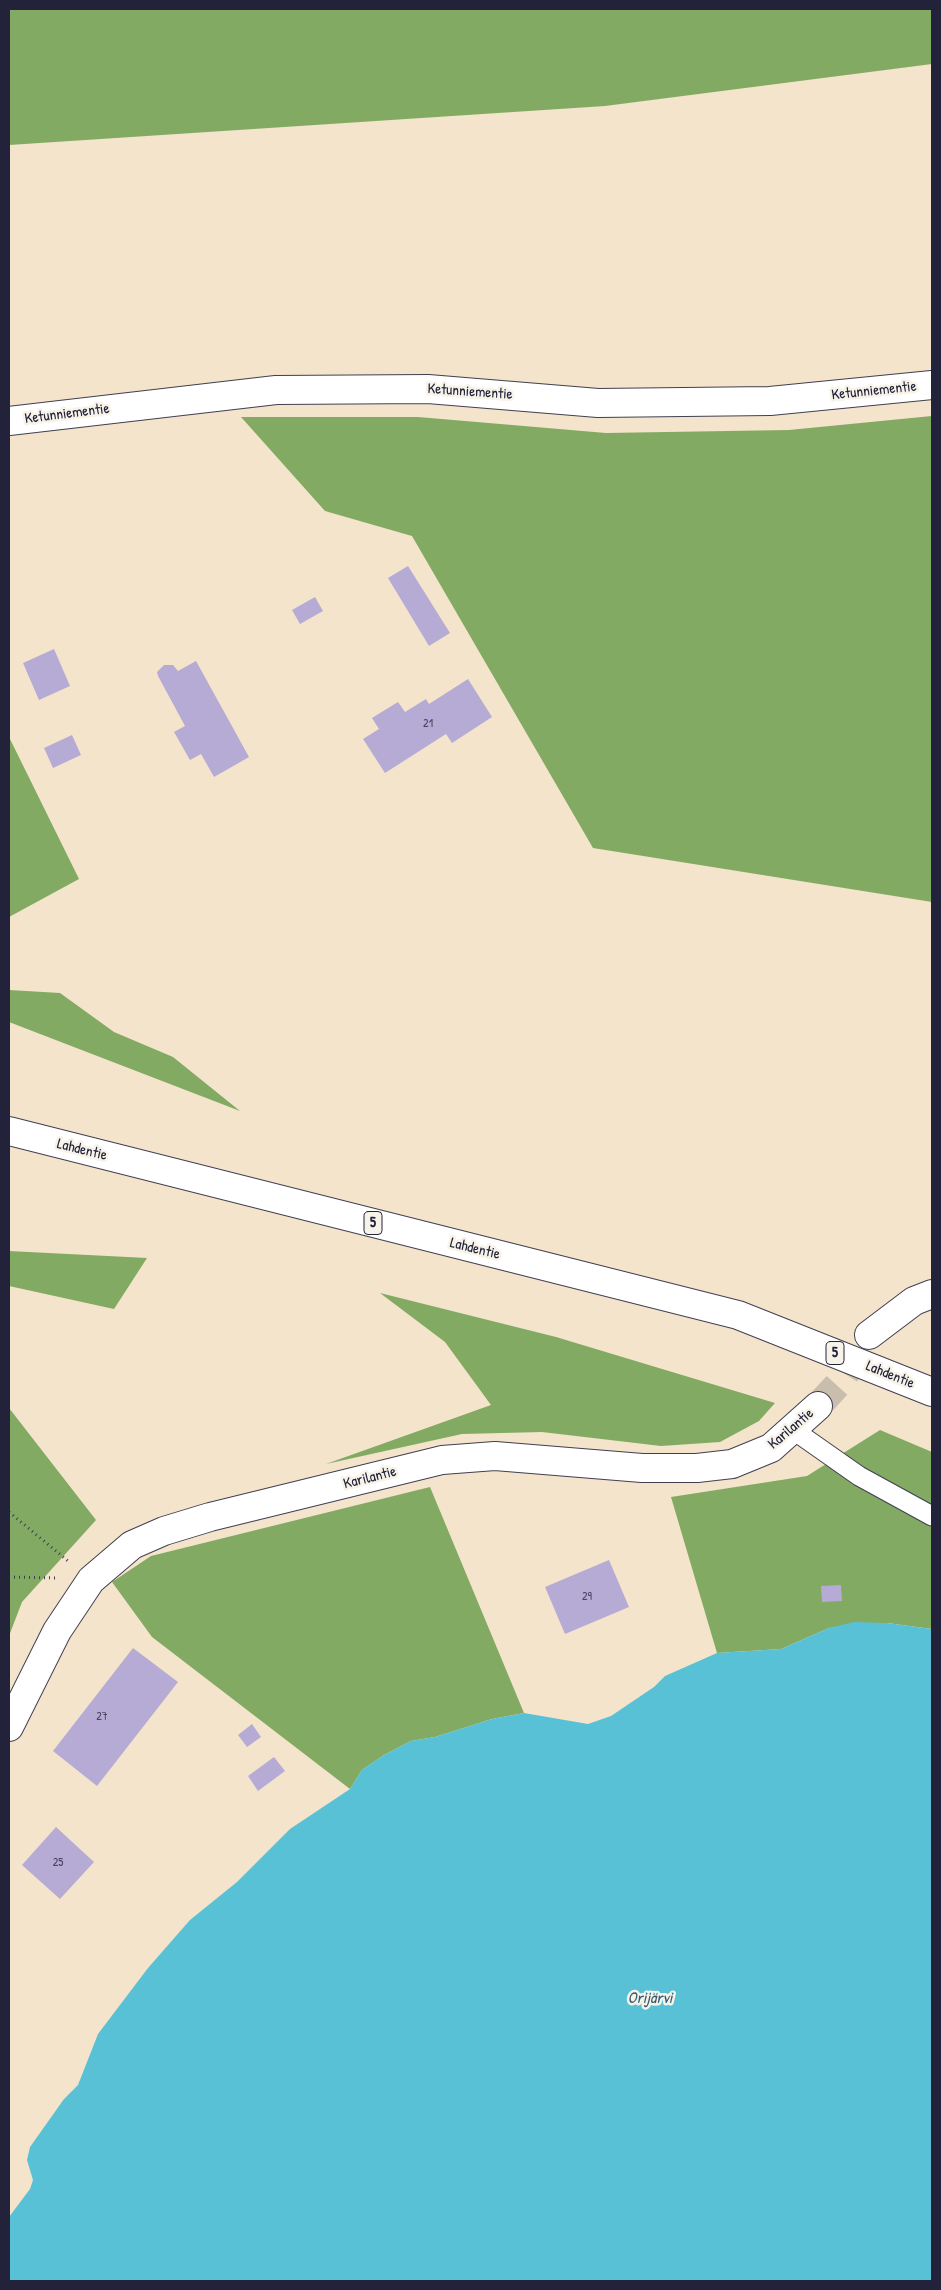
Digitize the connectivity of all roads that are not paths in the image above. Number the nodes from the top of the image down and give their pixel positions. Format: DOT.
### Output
graph roads {
  1 [pos="932,385"];
  2 [pos="9,421"];
  3 [pos="9,1132"];
  4 [pos="932,1294"];
  5 [pos="868,1334"];
  6 [pos="932,1392"];
  7 [pos="818,1406"];
  8 [pos="792,1429"];
  9 [pos="932,1516"];
  10 [pos="9,1727"];
  1 -- 2 [label="main road, Ketunniementie"];
  3 -- 6 [label="main road, Lahdentie / 5"];
  4 -- 5 [label="main road"];
  7 -- 8 [label="main road, Karilantie"];
  8 -- 9 [label="lane"];
  8 -- 10 [label="main road, Karilantie"];
}
